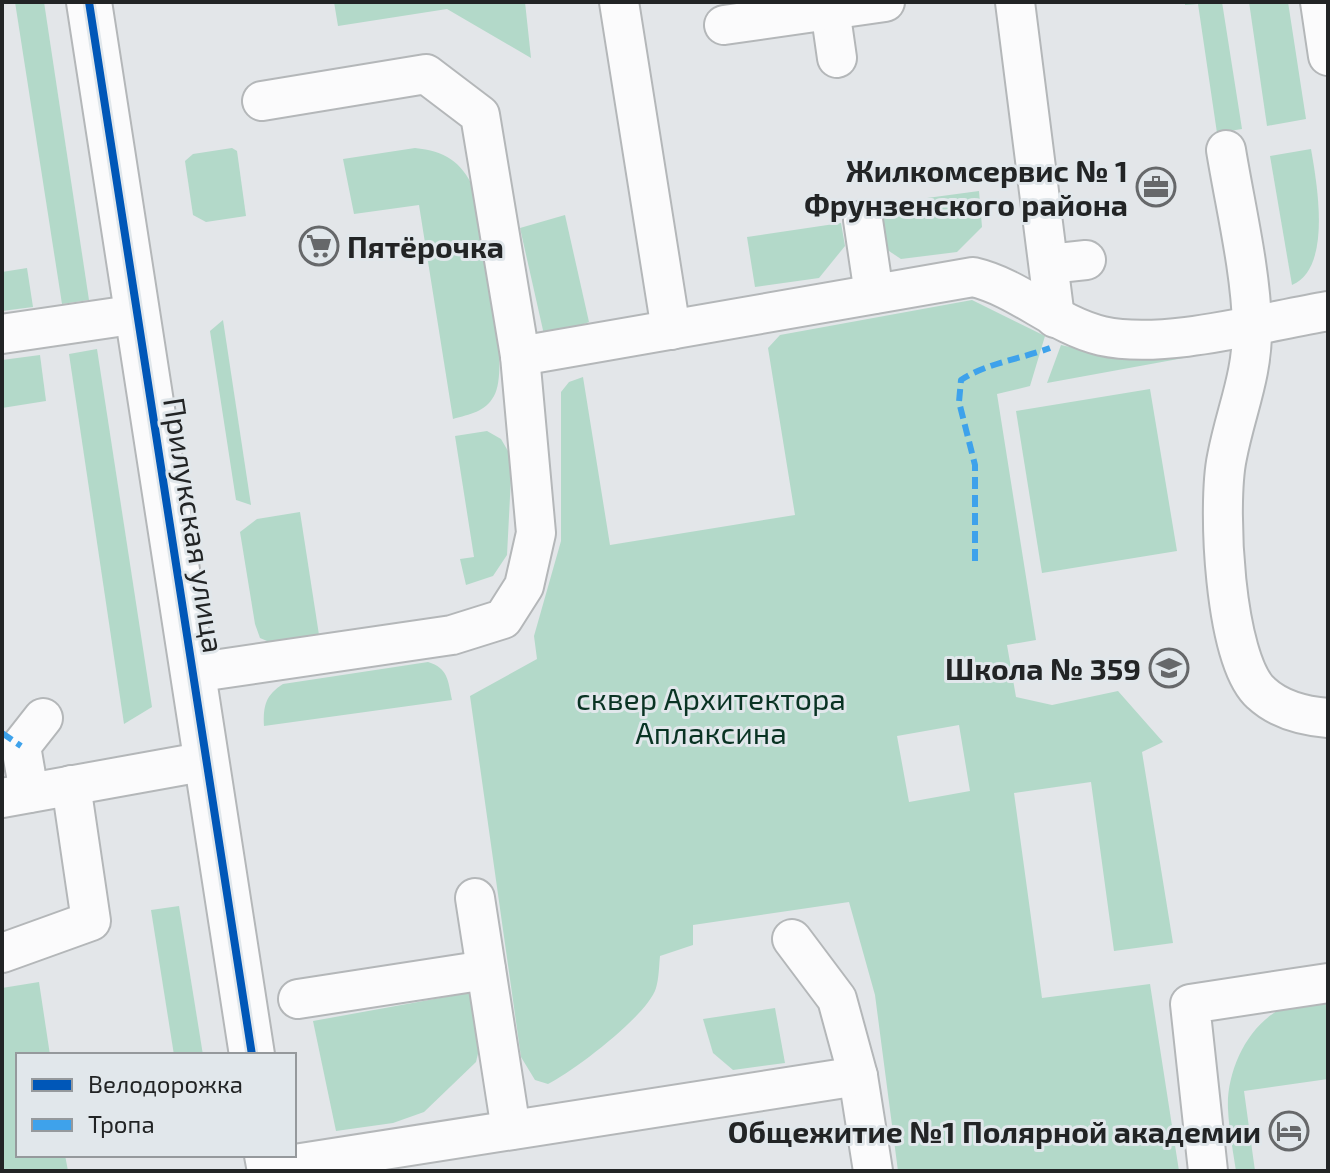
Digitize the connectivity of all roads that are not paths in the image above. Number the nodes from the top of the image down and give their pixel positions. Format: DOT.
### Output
graph roads {
  1 [pos="89,2"];
  2 [pos="619,2"];
  3 [pos="885,2"];
  4 [pos="1015,2"];
  5 [pos="1320,2"];
  6 [pos="829,6"];
  7 [pos="724,25"];
  8 [pos="1328,56"];
  9 [pos="837,58"];
  10 [pos="262,101"];
  11 [pos="1226,150"];
  12 [pos="863,220"];
  13 [pos="1086,260"];
  14 [pos="1049,264"];
  15 [pos="874,294"];
  16 [pos="1328,311"];
  17 [pos="138,314"];
  18 [pos="1055,318"];
  19 [pos="1252,324"];
  20 [pos="671,330"];
  21 [pos="2,334"];
  22 [pos="520,356"];
  23 [pos="193,673"];
  24 [pos="43,718"];
  25 [pos="1328,718"];
  26 [pos="207,761"];
  27 [pos="71,785"];
  28 [pos="15,796"];
  29 [pos="475,898"];
  30 [pos="792,939"];
  31 [pos="2,953"];
  32 [pos="486,970"];
  33 [pos="1328,983"];
  34 [pos="298,999"];
  35 [pos="252,1053"];
  36 [pos="858,1076"];
  37 [pos="511,1130"];
  38 [pos="269,1165"];
  39 [pos="873,1171"];
  40 [pos="1208,1171"];
  1 -- 17 [label="street, Прилукская улица"];
  2 -- 20 [label="lane"];
  3 -- 6 [label="lane"];
  4 -- 14 [label="lane"];
  5 -- 8 [label="lane"];
  6 -- 7 [label="lane"];
  6 -- 9 [label="lane"];
  10 -- 22 [label="lane"];
  11 -- 19 [label="lane"];
  12 -- 15 [label="lane"];
  13 -- 14 [label="lane"];
  14 -- 18 [label="lane"];
  15 -- 18 [label="lane"];
  15 -- 20 [label="lane"];
  16 -- 19 [label="lane"];
  17 -- 21 [label="lane"];
  17 -- 23 [label="street, Прилукская улица"];
  18 -- 19 [label="lane"];
  19 -- 25 [label="lane"];
  20 -- 22 [label="lane"];
  22 -- 23 [label="lane"];
  23 -- 26 [label="street, Прилукская улица"];
  24 -- 28 [label="lane"];
  26 -- 27 [label="lane"];
  26 -- 35 [label="street, Прилукская улица"];
  27 -- 28 [label="lane"];
  27 -- 31 [label="lane"];
  29 -- 32 [label="lane"];
  30 -- 36 [label="lane"];
  32 -- 34 [label="lane"];
  32 -- 37 [label="lane"];
  33 -- 40 [label="lane"];
  36 -- 37 [label="lane"];
  36 -- 39 [label="lane"];
  37 -- 38 [label="lane"];
}
